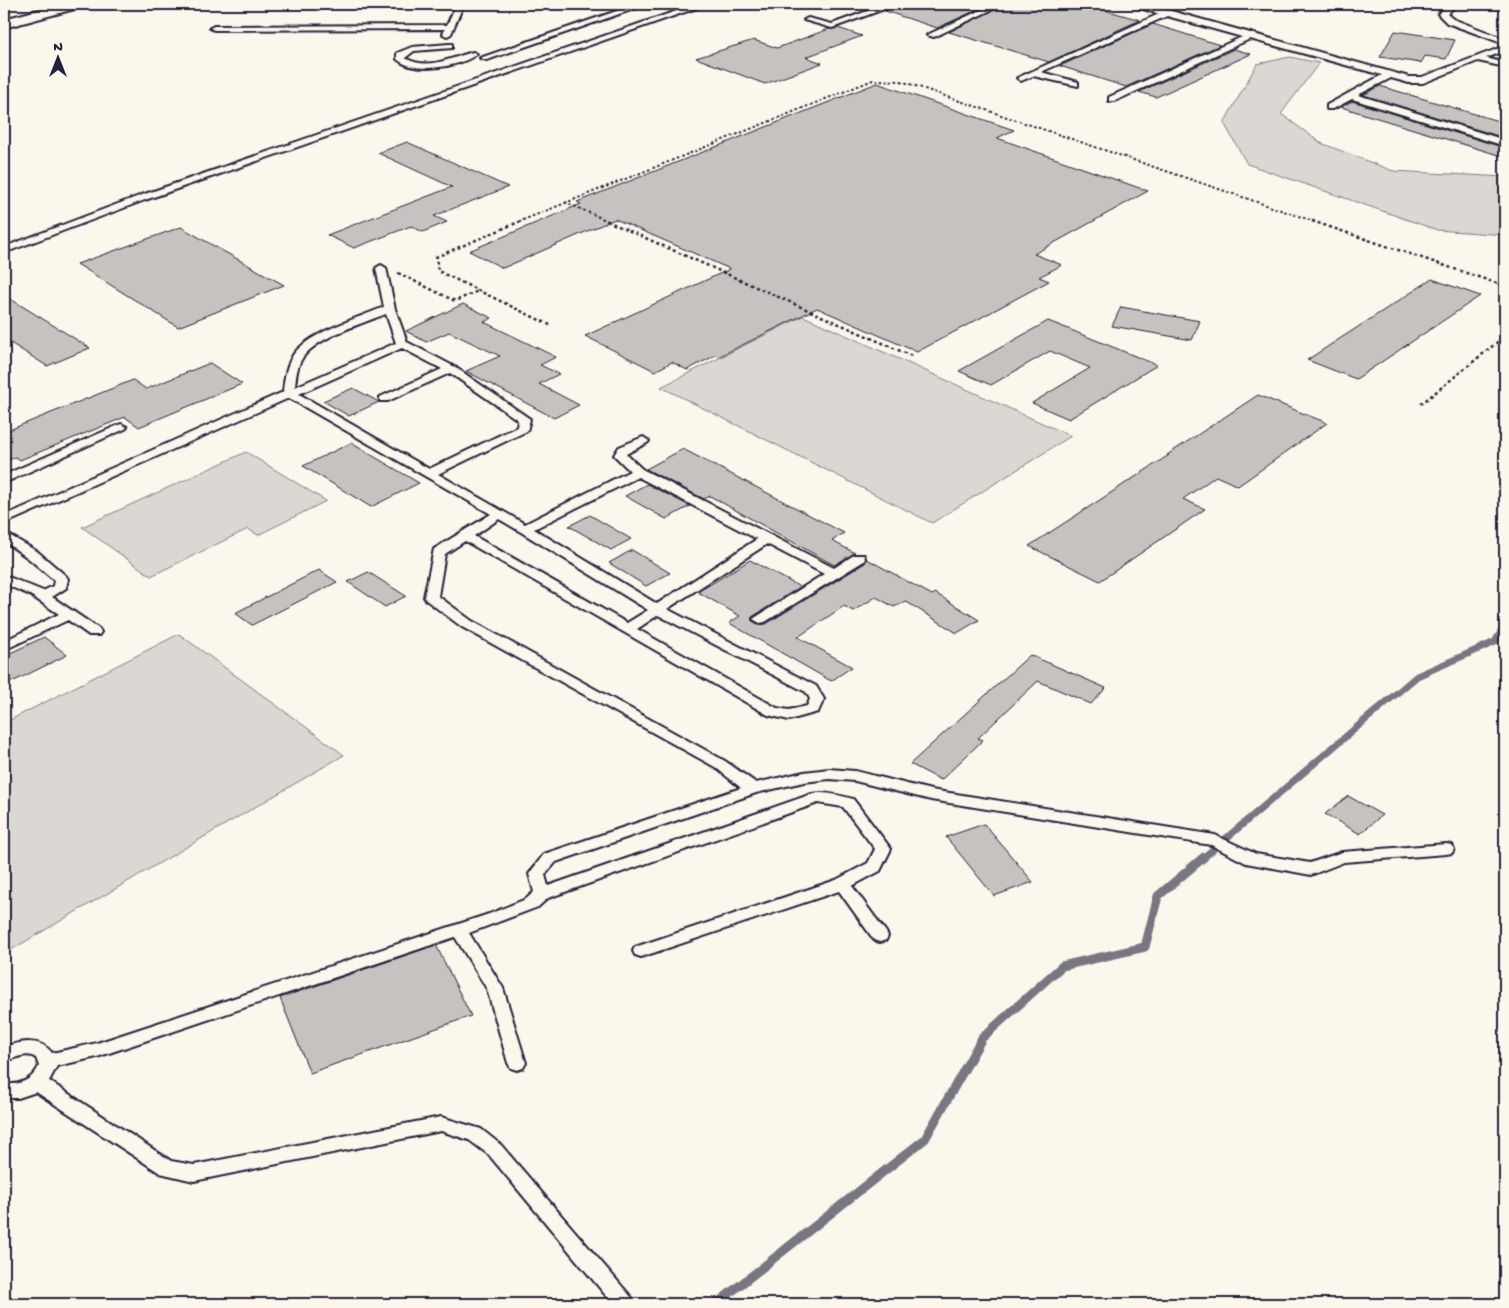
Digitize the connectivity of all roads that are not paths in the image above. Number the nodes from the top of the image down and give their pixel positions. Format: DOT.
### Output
graph roads {
  1 [pos="77,4"];
  2 [pos="468,4"];
  3 [pos="644,4"];
  4 [pos="704,4"];
  5 [pos="894,4"];
  6 [pos="1000,4"];
  7 [pos="1132,4"];
  8 [pos="1453,4"];
  9 [pos="12,8"];
  10 [pos="1168,13"];
  11 [pos="37,15"];
  12 [pos="808,20"];
  13 [pos="4,24"];
  14 [pos="448,27"];
  15 [pos="214,28"];
  16 [pos="931,35"];
  17 [pos="1250,36"];
  18 [pos="1505,42"];
  19 [pos="448,46"];
  20 [pos="1505,48"];
  21 [pos="473,54"];
  22 [pos="484,58"];
  23 [pos="1479,59"];
  24 [pos="1505,65"];
  25 [pos="512,70"];
  26 [pos="1034,73"];
  27 [pos="1389,75"];
  28 [pos="1021,78"];
  29 [pos="1075,84"];
  30 [pos="1352,96"];
  31 [pos="1112,99"];
  32 [pos="1330,107"];
  33 [pos="1505,143"];
  34 [pos="4,250"];
  35 [pos="382,268"];
  36 [pos="390,308"];
  37 [pos="402,344"];
  38 [pos="451,369"];
  39 [pos="289,393"];
  40 [pos="384,398"];
  41 [pos="121,427"];
  42 [pos="643,442"];
  43 [pos="638,472"];
  44 [pos="427,474"];
  45 [pos="4,479"];
  46 [pos="498,515"];
  47 [pos="4,520"];
  48 [pos="525,529"];
  49 [pos="463,535"];
  50 [pos="4,536"];
  51 [pos="767,538"];
  52 [pos="859,558"];
  53 [pos="833,573"];
  54 [pos="4,579"];
  55 [pos="42,597"];
  56 [pos="658,610"];
  57 [pos="68,615"];
  58 [pos="760,619"];
  59 [pos="626,630"];
  60 [pos="94,632"];
  61 [pos="4,646"];
  62 [pos="753,789"];
  63 [pos="1446,849"];
  64 [pos="842,884"];
  65 [pos="542,894"];
  66 [pos="460,930"];
  67 [pos="880,936"];
  68 [pos="641,951"];
  69 [pos="4,1055"];
  70 [pos="48,1060"];
  71 [pos="517,1063"];
  72 [pos="37,1083"];
  73 [pos="5,1093"];
  74 [pos="624,1303"];
  1 -- 11 [label="street"];
  2 -- 14 [label="lane"];
  3 -- 22 [label="lane"];
  4 -- 25 [label="lane"];
  5 -- 12 [label="lane"];
  6 -- 16 [label="lane"];
  7 -- 10 [label="lane"];
  8 -- 18 [label="lane"];
  9 -- 11 [label="street"];
  10 -- 17 [label="lane"];
  10 -- 26 [label="lane"];
  11 -- 13 [label="street"];
  14 -- 15 [label="lane"];
  14 -- 19 [label="lane"];
  17 -- 27 [label="lane"];
  17 -- 31 [label="lane"];
  19 -- 21 [label="lane"];
  19 -- 21 [label="lane"];
  20 -- 23 [label="lane"];
  21 -- 22 [label="lane"];
  22 -- 25 [label="lane"];
  23 -- 24 [label="lane"];
  23 -- 27 [label="lane"];
  25 -- 34 [label="lane"];
  26 -- 28 [label="lane"];
  26 -- 29 [label="lane"];
  27 -- 30 [label="lane"];
  30 -- 32 [label="lane"];
  30 -- 33 [label="lane"];
  35 -- 36 [label="lane"];
  36 -- 37 [label="lane"];
  36 -- 39 [label="lane"];
  37 -- 38 [label="lane"];
  37 -- 39 [label="lane"];
  38 -- 40 [label="lane"];
  38 -- 44 [label="lane"];
  39 -- 44 [label="lane"];
  39 -- 47 [label="lane"];
  41 -- 45 [label="lane"];
  42 -- 43 [label="lane"];
  43 -- 48 [label="lane"];
  43 -- 51 [label="lane"];
  44 -- 46 [label="lane"];
  46 -- 48 [label="lane"];
  46 -- 49 [label="lane"];
  48 -- 56 [label="lane"];
  49 -- 59 [label="lane"];
  49 -- 62 [label="lane"];
  50 -- 55 [label="lane"];
  51 -- 53 [label="lane"];
  51 -- 56 [label="lane"];
  52 -- 53 [label="lane"];
  53 -- 58 [label="lane"];
  54 -- 55 [label="lane"];
  55 -- 57 [label="lane"];
  56 -- 59 [label="lane"];
  56 -- 59 [label="lane"];
  57 -- 60 [label="lane"];
  57 -- 61 [label="lane"];
  62 -- 63 [label="lane"];
  62 -- 65 [label="lane"];
  64 -- 65 [label="lane"];
  64 -- 67 [label="lane"];
  64 -- 68 [label="lane"];
  65 -- 66 [label="lane"];
  66 -- 70 [label="lane"];
  66 -- 71 [label="lane"];
  69 -- 70 [label="lane"];
  70 -- 72 [label="lane"];
  72 -- 73 [label="lane"];
  72 -- 74 [label="lane"];
}
